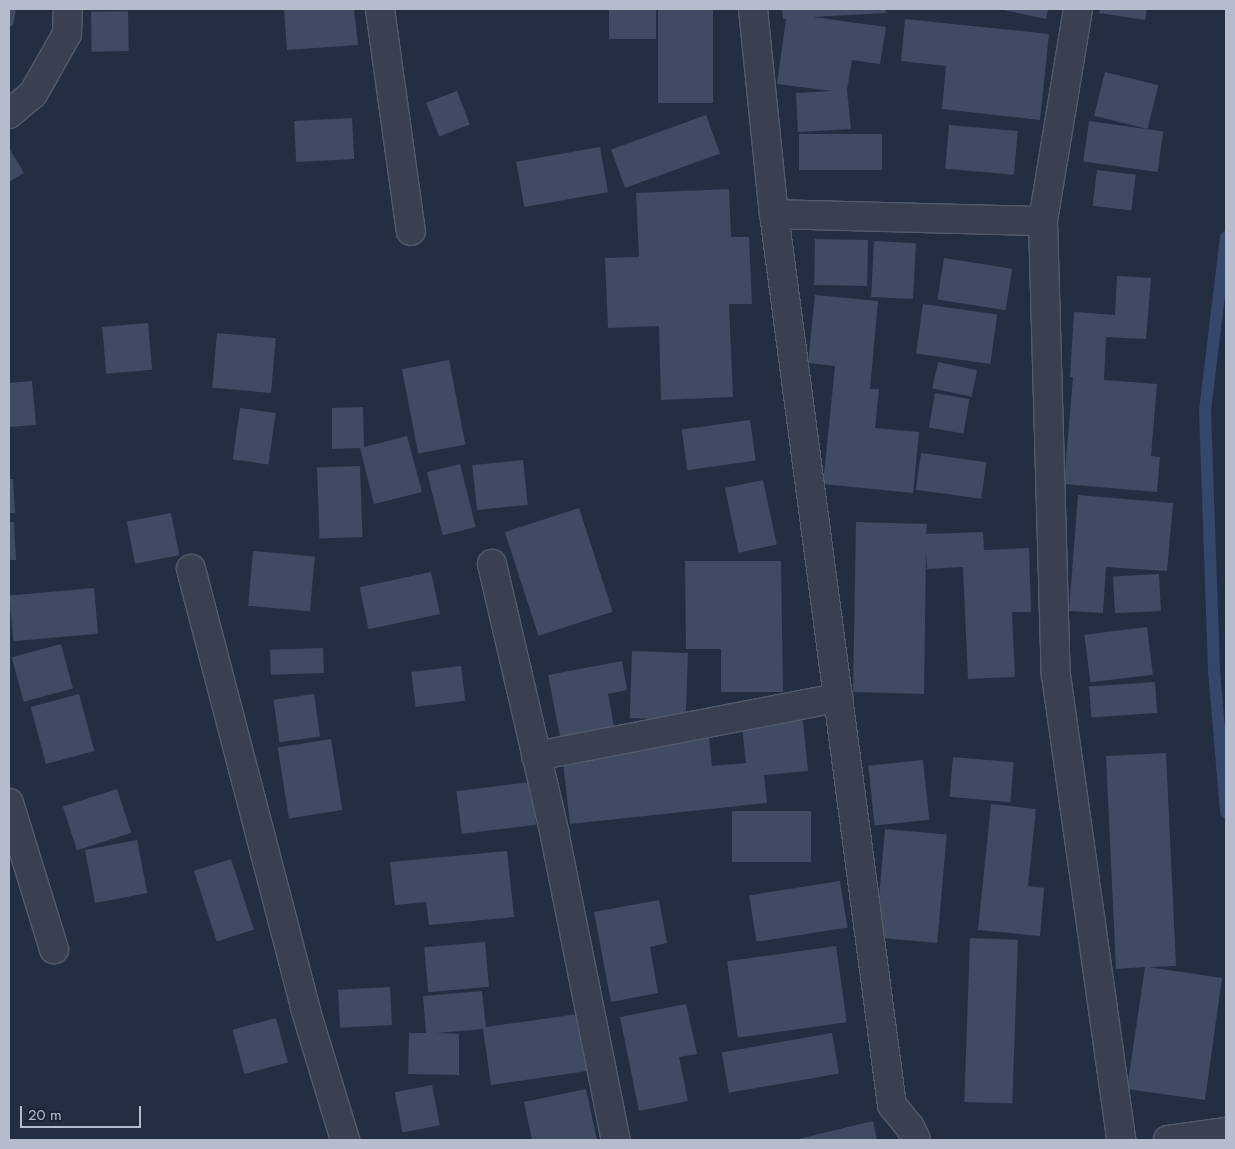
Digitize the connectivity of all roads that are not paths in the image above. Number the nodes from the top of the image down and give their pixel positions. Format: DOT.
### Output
graph roads {
  1 [pos="68,9"];
  2 [pos="380,9"];
  3 [pos="753,9"];
  4 [pos="1078,9"];
  5 [pos="9,114"];
  6 [pos="774,214"];
  7 [pos="1043,221"];
  8 [pos="410,231"];
  9 [pos="492,564"];
  10 [pos="191,569"];
  11 [pos="838,698"];
  12 [pos="536,756"];
  13 [pos="9,804"];
  14 [pos="54,949"];
  15 [pos="1226,1132"];
  16 [pos="345,1140"];
  17 [pos="616,1140"];
  18 [pos="916,1140"];
  19 [pos="1121,1140"];
  20 [pos="1169,1140"];
  1 -- 5 [label="street"];
  2 -- 8 [label="street"];
  3 -- 6 [label="street"];
  4 -- 7 [label="street"];
  6 -- 7 [label="street"];
  6 -- 11 [label="street"];
  7 -- 19 [label="street"];
  9 -- 12 [label="street"];
  10 -- 16 [label="street"];
  11 -- 12 [label="street"];
  11 -- 18 [label="street"];
  12 -- 17 [label="street"];
  13 -- 14 [label="street"];
  15 -- 20 [label="street"];
}
